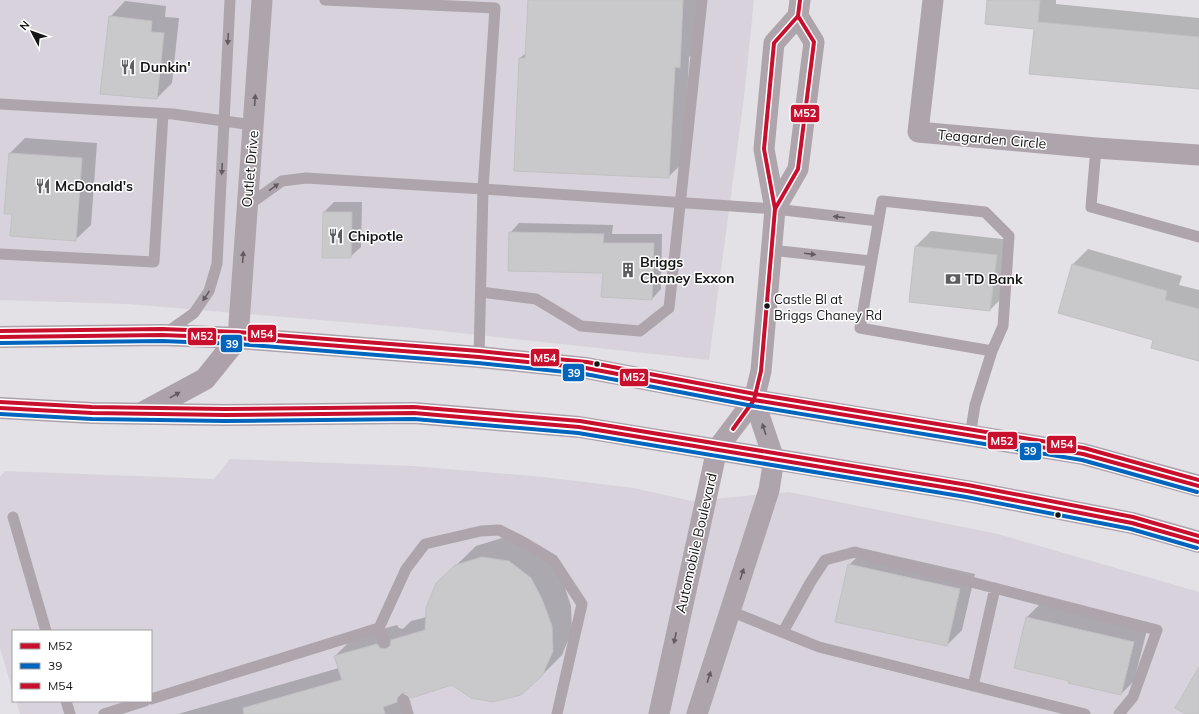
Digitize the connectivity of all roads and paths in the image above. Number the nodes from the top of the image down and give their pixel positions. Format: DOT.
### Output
graph roads {
  1 [pos="230,0"];
  2 [pos="262,0"];
  3 [pos="325,0"];
  4 [pos="702,0"];
  5 [pos="933,0"];
  6 [pos="496,4"];
  7 [pos="799,8"];
  8 [pos="0,104"];
  9 [pos="162,114"];
  10 [pos="224,122"];
  11 [pos="253,125"];
  12 [pos="1096,148"];
  13 [pos="1199,155"];
  14 [pos="483,189"];
  15 [pos="681,202"];
  16 [pos="247,207"];
  17 [pos="775,209"];
  18 [pos="878,221"];
  19 [pos="1199,237"];
  20 [pos="771,250"];
  21 [pos="0,254"];
  22 [pos="871,261"];
  23 [pos="481,292"];
  24 [pos="162,335"];
  25 [pos="0,337"];
  26 [pos="238,338"];
  27 [pos="992,351"];
  28 [pos="479,357"];
  29 [pos="754,400"];
  30 [pos="0,408"];
  31 [pos="140,414"];
  32 [pos="970,436"];
  33 [pos="717,449"];
  34 [pos="774,459"];
  35 [pos="1199,486"];
  36 [pos="13,517"];
  37 [pos="1199,542"];
  38 [pos="995,588"];
  39 [pos="730,611"];
  40 [pos="379,628"];
  41 [pos="46,630"];
  42 [pos="783,632"];
  43 [pos="384,642"];
  44 [pos="973,686"];
  45 [pos="152,699"];
  46 [pos="404,700"];
  47 [pos="66,702"];
  48 [pos="142,702"];
  49 [pos="70,714"];
  50 [pos="104,714"];
  51 [pos="408,714"];
  52 [pos="557,714"];
  53 [pos="659,714"];
  54 [pos="697,714"];
  55 [pos="1085,714"];
  56 [pos="1119,714"];
  1 -- 10 [label="lane, one-way"];
  11 -- 2 [label="street, Outlet Drive, one-way"];
  3 -- 6 [label="lane"];
  4 -- 15 [label="lane"];
  5 -- 12 [label="street, Teagarden Circle"];
  6 -- 14 [label="lane"];
  7 -- 17 [label="street"];
  7 -- 17 [label="street"];
  8 -- 9 [label="lane"];
  9 -- 10 [label="lane"];
  9 -- 21 [label="lane"];
  10 -- 11 [label="lane"];
  10 -- 24 [label="lane, one-way"];
  11 -- 16 [label="street, Outlet Drive"];
  12 -- 13 [label="street, Teagarden Circle"];
  12 -- 19 [label="lane"];
  14 -- 15 [label="lane"];
  16 -- 14 [label="lane, one-way"];
  14 -- 23 [label="lane"];
  15 -- 17 [label="lane"];
  15 -- 23 [label="lane"];
  26 -- 16 [label="street, Outlet Drive, one-way"];
  18 -- 17 [label="lane, one-way"];
  17 -- 20 [label="street"];
  18 -- 22 [label="lane"];
  18 -- 27 [label="lane"];
  20 -- 22 [label="lane, one-way"];
  20 -- 29 [label="street"];
  22 -- 27 [label="lane"];
  23 -- 28 [label="lane"];
  24 -- 25 [label="main road"];
  24 -- 26 [label="main road"];
  26 -- 28 [label="main road"];
  31 -- 26 [label="main road, one-way"];
  27 -- 32 [label="lane"];
  28 -- 29 [label="main road"];
  29 -- 32 [label="main road"];
  29 -- 33 [label="street, Automobile Boulevard"];
  34 -- 29 [label="street, one-way"];
  30 -- 31 [label="main road"];
  31 -- 33 [label="main road"];
  32 -- 35 [label="main road"];
  33 -- 34 [label="main road"];
  33 -- 53 [label="street, Automobile Boulevard, one-way"];
  34 -- 37 [label="main road"];
  39 -- 34 [label="street, one-way"];
  36 -- 41 [label="lane"];
  38 -- 42 [label="lane"];
  38 -- 44 [label="lane"];
  38 -- 56 [label="lane"];
  39 -- 42 [label="lane"];
  54 -- 39 [label="street, one-way"];
  40 -- 43 [label="lane"];
  40 -- 45 [label="lane"];
  40 -- 52 [label="lane"];
  42 -- 44 [label="lane"];
  44 -- 55 [label="lane"];
  46 -- 51 [label="lane"];
  47 -- 49 [label="lane"];
  48 -- 50 [label="lane"];
}
